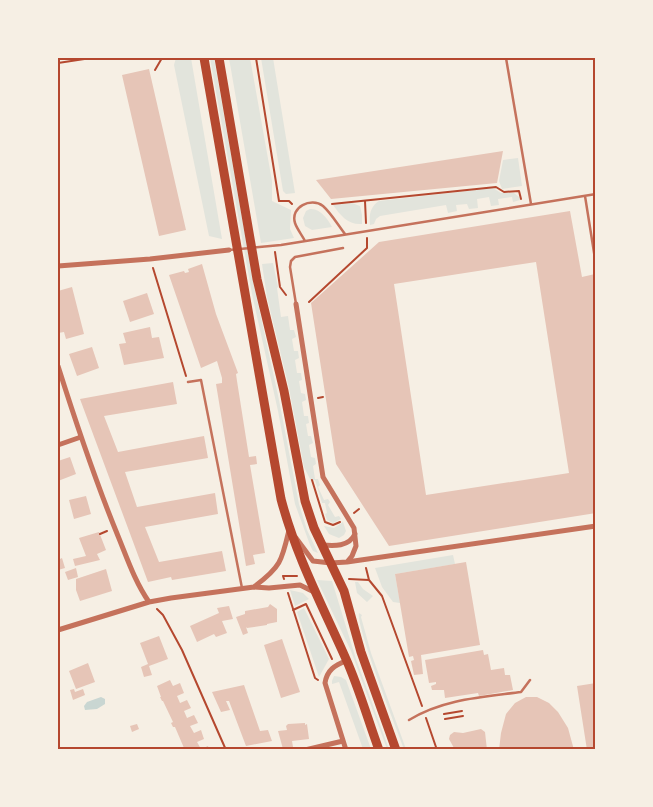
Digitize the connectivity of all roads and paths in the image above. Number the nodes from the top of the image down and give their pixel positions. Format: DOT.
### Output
graph roads {
  1 [pos="91,58"];
  2 [pos="162,58"];
  3 [pos="204,58"];
  4 [pos="219,58"];
  5 [pos="256,58"];
  6 [pos="506,58"];
  7 [pos="58,63"];
  8 [pos="155,70"];
  9 [pos="596,194"];
  10 [pos="585,196"];
  11 [pos="365,201"];
  12 [pos="531,204"];
  13 [pos="322,205"];
  14 [pos="524,206"];
  15 [pos="297,210"];
  16 [pos="366,230"];
  17 [pos="345,234"];
  18 [pos="367,237"];
  19 [pos="305,240"];
  20 [pos="344,248"];
  21 [pos="229,250"];
  22 [pos="275,251"];
  23 [pos="596,265"];
  24 [pos="58,266"];
  25 [pos="155,274"];
  26 [pos="289,299"];
  27 [pos="309,302"];
  28 [pos="296,304"];
  29 [pos="58,366"];
  30 [pos="188,382"];
  31 [pos="80,437"];
  32 [pos="58,445"];
  33 [pos="312,480"];
  34 [pos="359,509"];
  35 [pos="355,512"];
  36 [pos="342,521"];
  37 [pos="596,526"];
  38 [pos="289,530"];
  39 [pos="355,534"];
  40 [pos="322,545"];
  41 [pos="364,559"];
  42 [pos="347,562"];
  43 [pos="331,563"];
  44 [pos="254,586"];
  45 [pos="242,588"];
  46 [pos="287,590"];
  47 [pos="315,593"];
  48 [pos="149,602"];
  49 [pos="293,610"];
  50 [pos="58,630"];
  51 [pos="331,656"];
  52 [pos="346,660"];
  53 [pos="320,680"];
  54 [pos="530,680"];
  55 [pos="424,711"];
  56 [pos="462,711"];
  57 [pos="444,714"];
  58 [pos="463,716"];
  59 [pos="445,719"];
  60 [pos="409,720"];
  61 [pos="343,741"];
  62 [pos="226,750"];
  63 [pos="304,750"];
  64 [pos="346,750"];
  65 [pos="379,750"];
  66 [pos="396,750"];
  67 [pos="437,750"];
  1 -- 7 [label="path"];
  2 -- 8 [label="path"];
  3 -- 38 [label="main road"];
  4 -- 40 [label="main road"];
  5 -- 15 [label="path"];
  6 -- 12 [label="lane"];
  9 -- 10 [label="lane"];
  10 -- 12 [label="lane"];
  10 -- 23 [label="lane"];
  11 -- 13 [label="path"];
  11 -- 14 [label="path"];
  11 -- 16 [label="path"];
  12 -- 14 [label="lane"];
  13 -- 15 [label="lane"];
  13 -- 17 [label="lane"];
  14 -- 16 [label="lane"];
  15 -- 19 [label="lane"];
  16 -- 17 [label="lane"];
  17 -- 19 [label="lane"];
  18 -- 27 [label="path"];
  19 -- 21 [label="lane"];
  20 -- 28 [label="lane"];
  21 -- 24 [label="street"];
  22 -- 26 [label="path"];
  25 -- 30 [label="path"];
  28 -- 39 [label="street"];
  29 -- 31 [label="street"];
  30 -- 45 [label="lane"];
  31 -- 32 [label="street"];
  31 -- 48 [label="street"];
  33 -- 36 [label="path"];
  34 -- 35 [label="path"];
  37 -- 41 [label="street"];
  38 -- 43 [label="street"];
  38 -- 44 [label="street"];
  38 -- 47 [label="main road"];
  39 -- 40 [label="street"];
  39 -- 42 [label="street"];
  40 -- 43 [label="main road"];
  41 -- 42 [label="street"];
  41 -- 55 [label="path"];
  42 -- 43 [label="street"];
  43 -- 66 [label="main road"];
  44 -- 45 [label="street"];
  44 -- 47 [label="street"];
  45 -- 48 [label="street"];
  46 -- 49 [label="path"];
  47 -- 52 [label="main road"];
  48 -- 50 [label="street"];
  48 -- 62 [label="path"];
  49 -- 51 [label="path"];
  49 -- 53 [label="path"];
  52 -- 61 [label="street"];
  52 -- 65 [label="main road"];
  54 -- 55 [label="lane"];
  55 -- 60 [label="lane"];
  55 -- 67 [label="path"];
  56 -- 57 [label="path"];
  58 -- 59 [label="path"];
  61 -- 63 [label="street"];
  61 -- 64 [label="street"];
}
